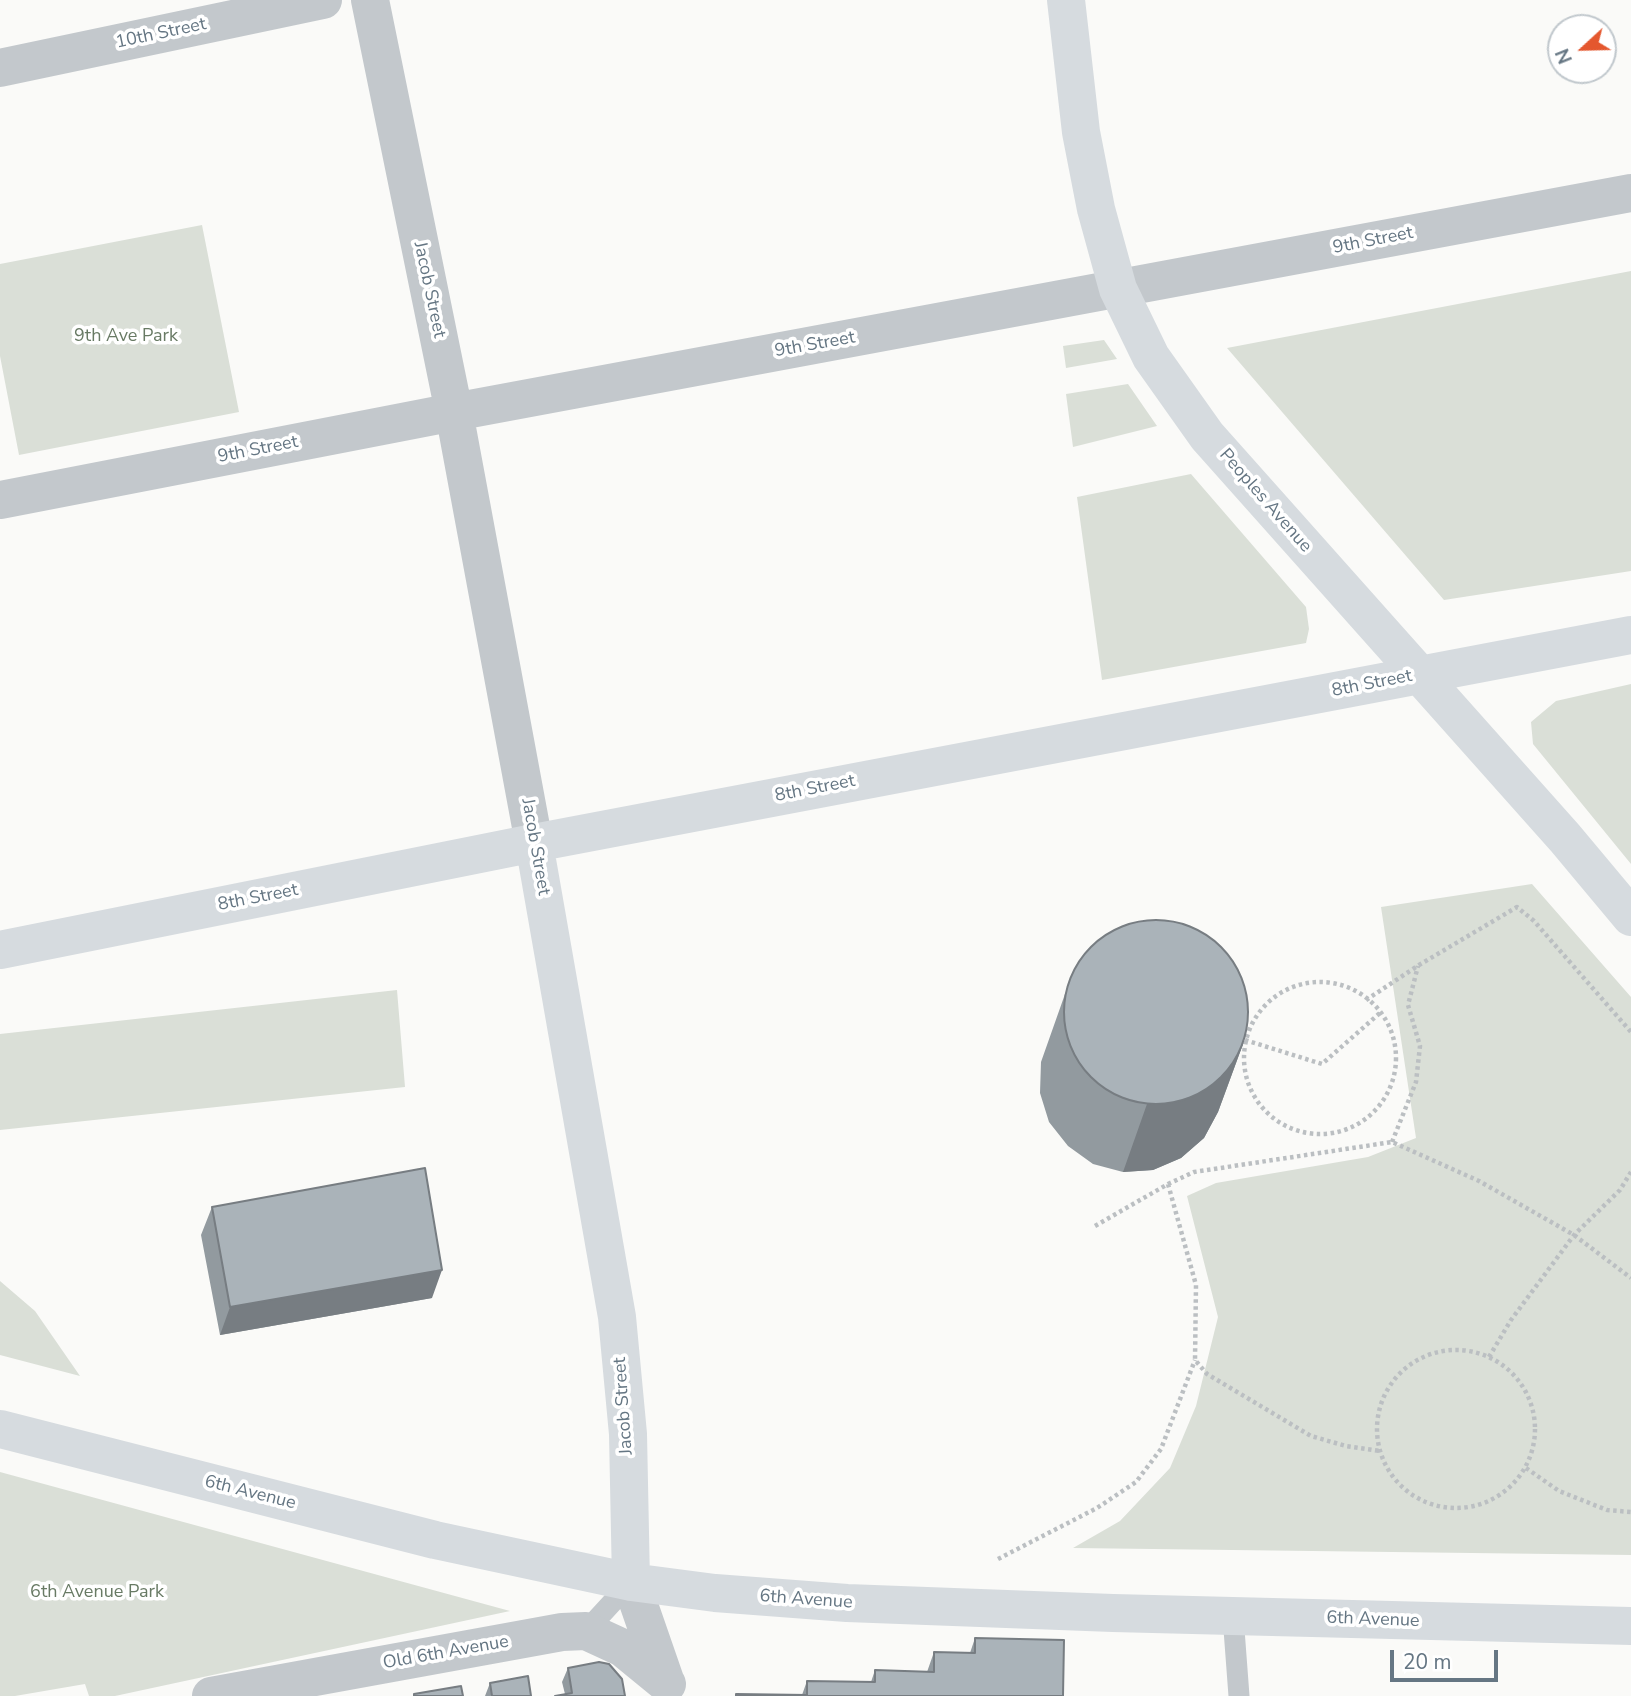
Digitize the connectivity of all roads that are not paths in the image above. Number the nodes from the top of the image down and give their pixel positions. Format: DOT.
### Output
graph roads {
  1 [pos="323,0"];
  2 [pos="370,0"];
  3 [pos="1066,0"];
  4 [pos="0,68"];
  5 [pos="1631,192"];
  6 [pos="1118,289"];
  7 [pos="454,412"];
  8 [pos="0,500"];
  9 [pos="1631,635"];
  10 [pos="1418,675"];
  11 [pos="534,843"];
  12 [pos="1631,917"];
  13 [pos="0,950"];
  14 [pos="0,1429"];
  15 [pos="631,1582"];
  16 [pos="1233,1616"];
  17 [pos="1631,1626"];
  18 [pos="586,1631"];
  19 [pos="667,1690"];
  20 [pos="211,1696"];
  21 [pos="1239,1696"];
  1 -- 4 [label="street, 10th Street"];
  2 -- 7 [label="street, Jacob Street"];
  3 -- 6 [label="street, Peoples Avenue"];
  5 -- 6 [label="street, 9th Street"];
  6 -- 7 [label="street, 9th Street"];
  6 -- 10 [label="street, Peoples Avenue"];
  7 -- 8 [label="street, 9th Street"];
  7 -- 11 [label="street, Jacob Street"];
  9 -- 10 [label="street, 8th Street"];
  10 -- 11 [label="street, 8th Street"];
  10 -- 12 [label="street, Peoples Avenue"];
  11 -- 13 [label="street, 8th Street"];
  11 -- 15 [label="street, Jacob Street"];
  14 -- 15 [label="street, 6th Avenue"];
  15 -- 16 [label="street, 6th Avenue"];
  15 -- 18 [label="lane"];
  15 -- 19 [label="street, Jacob Street"];
  16 -- 17 [label="street, 6th Avenue"];
  16 -- 21 [label="lane"];
  18 -- 19 [label="street, Old 6th Avenue"];
  18 -- 20 [label="street, Old 6th Avenue"];
}
